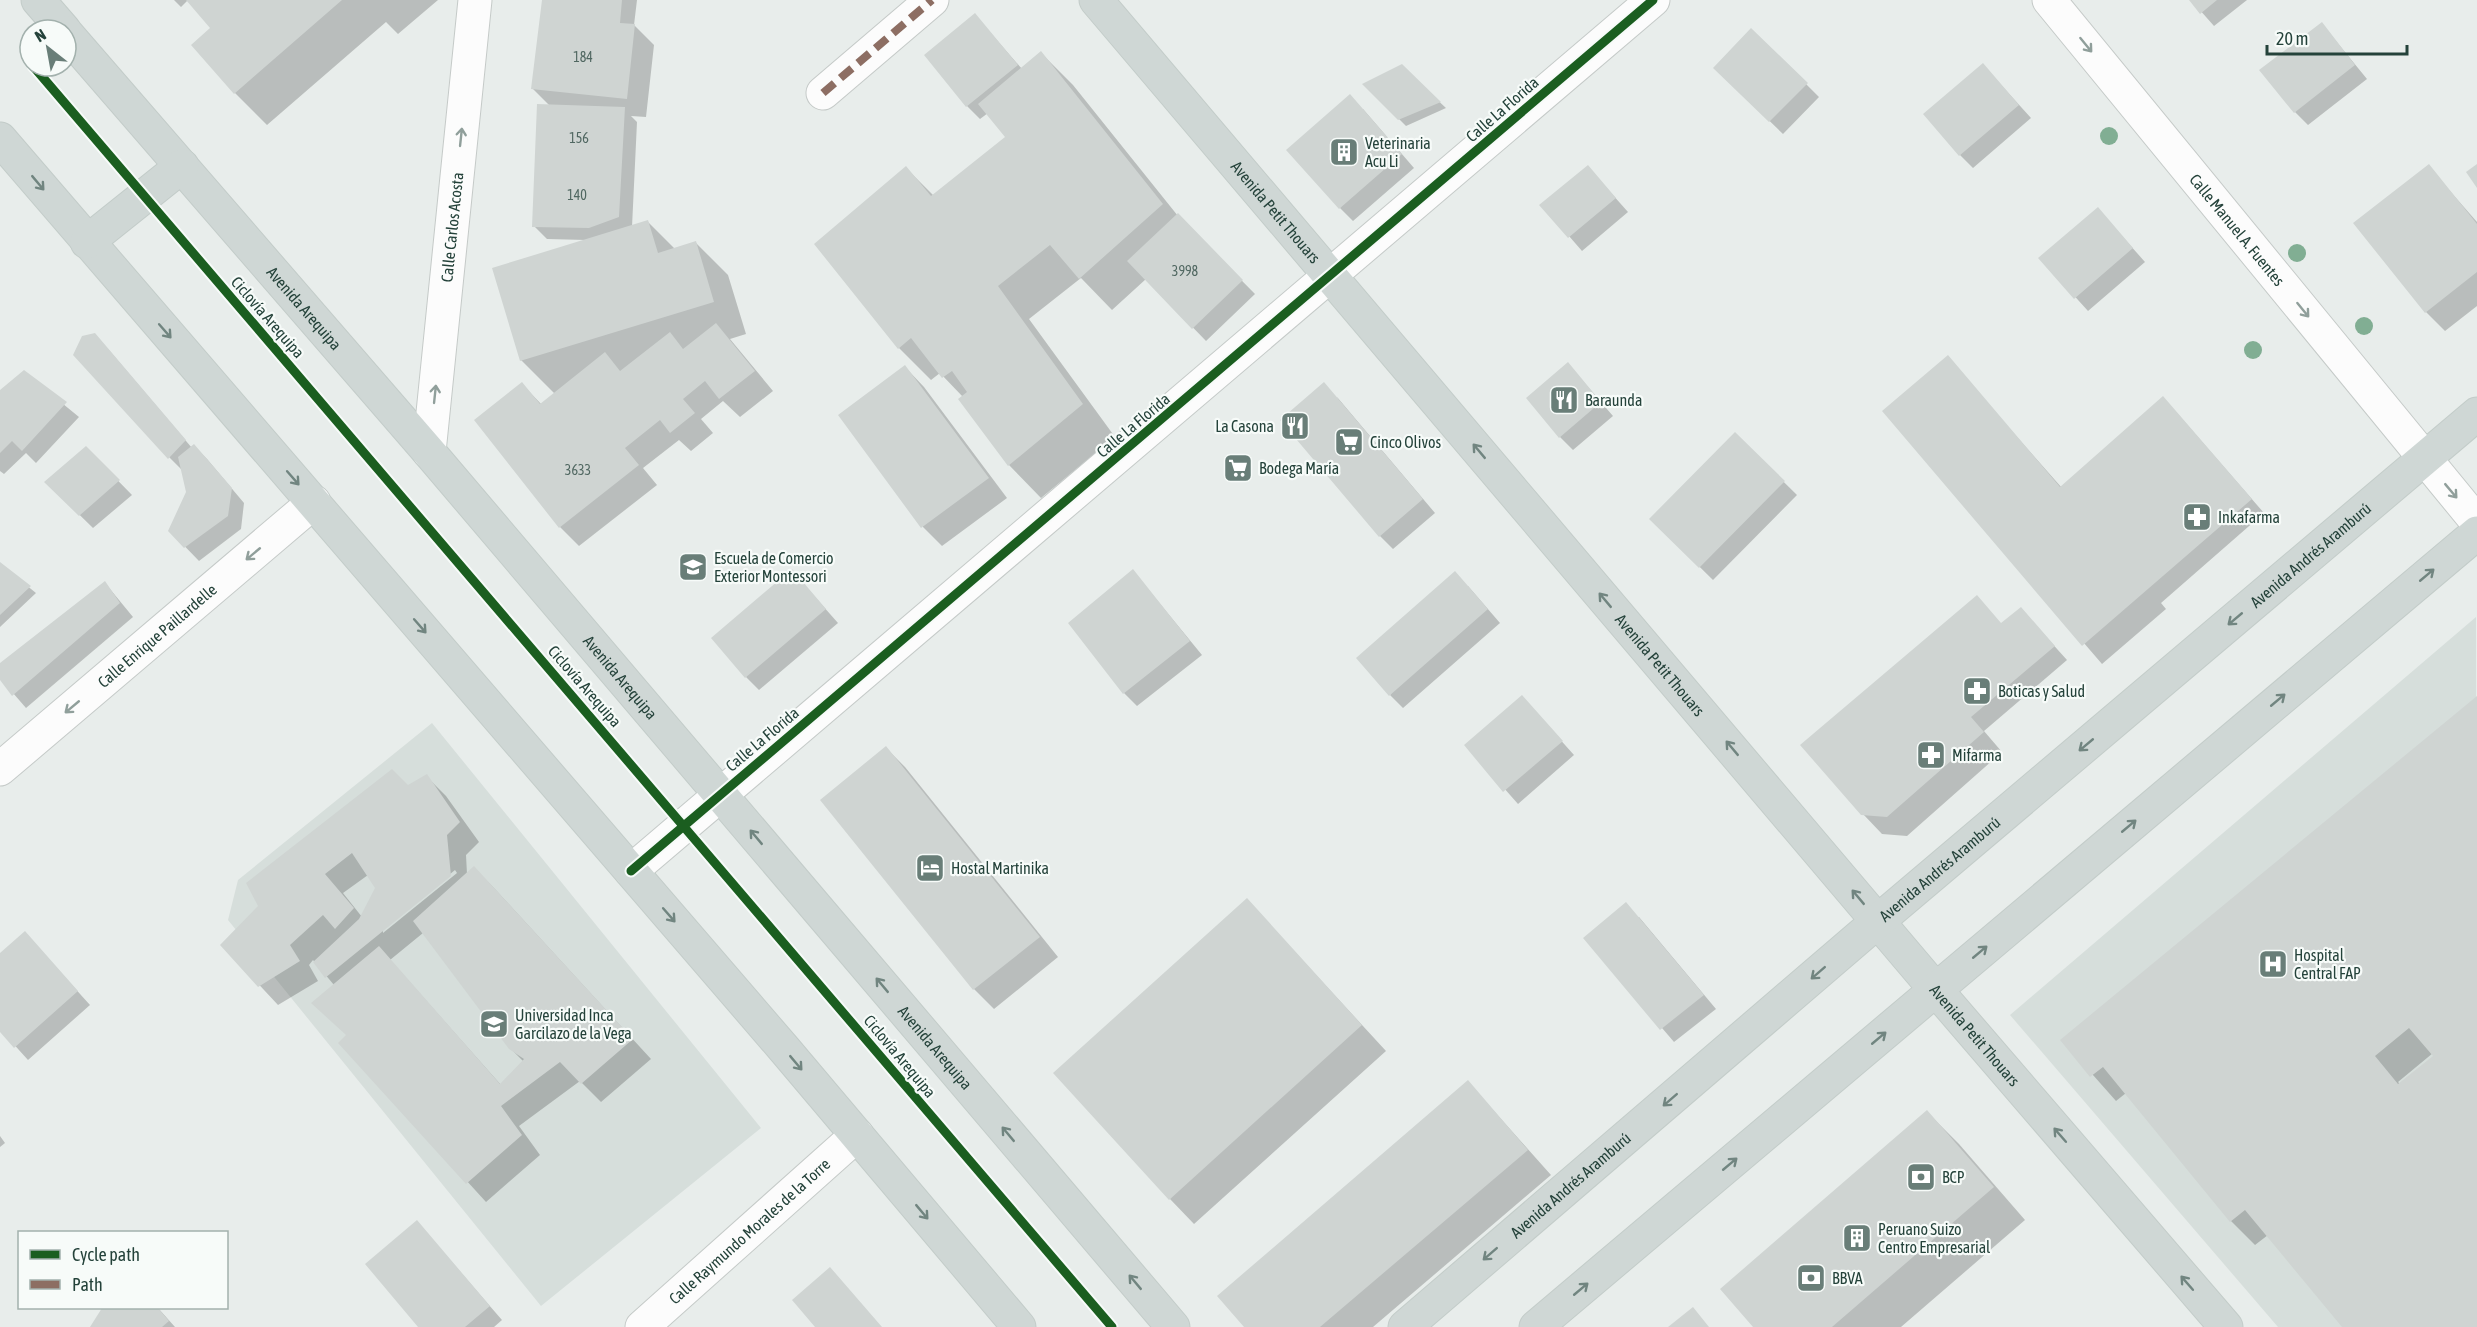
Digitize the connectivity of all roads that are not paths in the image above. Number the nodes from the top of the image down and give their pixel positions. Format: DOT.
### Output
graph roads {
  1 [pos="38,0"];
  2 [pos="475,0"];
  3 [pos="932,0"];
  4 [pos="1096,0"];
  5 [pos="1653,0"];
  6 [pos="2049,0"];
  7 [pos="54,18"];
  8 [pos="78,46"];
  9 [pos="823,93"];
  10 [pos="0,139"];
  11 [pos="182,166"];
  12 [pos="87,242"];
  13 [pos="1330,276"];
  14 [pos="2477,414"];
  15 [pos="429,452"];
  16 [pos="2424,459"];
  17 [pos="314,502"];
  18 [pos="2477,522"];
  19 [pos="2477,533"];
  20 [pos="0,769"];
  21 [pos="720,795"];
  22 [pos="631,871"];
  23 [pos="1878,921"];
  24 [pos="1936,990"];
  25 [pos="857,1135"];
  26 [pos="642,1327"];
  27 [pos="1018,1327"];
  28 [pos="1173,1327"];
  29 [pos="1405,1327"];
  30 [pos="1536,1327"];
  31 [pos="2226,1327"];
  1 -- 7 [label="main road, Avenida Arequipa"];
  15 -- 2 [label="street, Calle Carlos Acosta, one-way"];
  3 -- 9 [label="street"];
  4 -- 13 [label="main road, Avenida Petit Thouars"];
  5 -- 13 [label="street, Calle La Florida"];
  6 -- 16 [label="street, Calle Manuel A. Fuentes, one-way"];
  8 -- 11 [label="main road, Avenida Arequipa"];
  10 -- 12 [label="main road, one-way"];
  11 -- 12 [label="main road"];
  11 -- 15 [label="main road, Avenida Arequipa"];
  12 -- 17 [label="main road, one-way"];
  13 -- 21 [label="street, Calle La Florida"];
  23 -- 13 [label="main road, Avenida Petit Thouars, one-way"];
  14 -- 16 [label="main road, Avenida Andrés Aramburú"];
  15 -- 21 [label="main road, Avenida Arequipa"];
  16 -- 18 [label="street, Calle Manuel A. Fuentes, one-way"];
  16 -- 23 [label="main road, Avenida Andrés Aramburú, one-way"];
  17 -- 20 [label="street, Calle Enrique Paillardelle, one-way"];
  17 -- 22 [label="main road, one-way"];
  24 -- 19 [label="main road, one-way"];
  21 -- 22 [label="street, Calle La Florida"];
  28 -- 21 [label="main road, Avenida Arequipa, one-way"];
  22 -- 25 [label="main road, one-way"];
  23 -- 24 [label="main road, Avenida Petit Thouars"];
  23 -- 29 [label="main road, Avenida Andrés Aramburú, one-way"];
  30 -- 24 [label="main road, one-way"];
  31 -- 24 [label="main road, Avenida Petit Thouars, one-way"];
  25 -- 26 [label="street, Calle Raymundo Morales de la Torre"];
  25 -- 27 [label="main road, one-way"];
}
